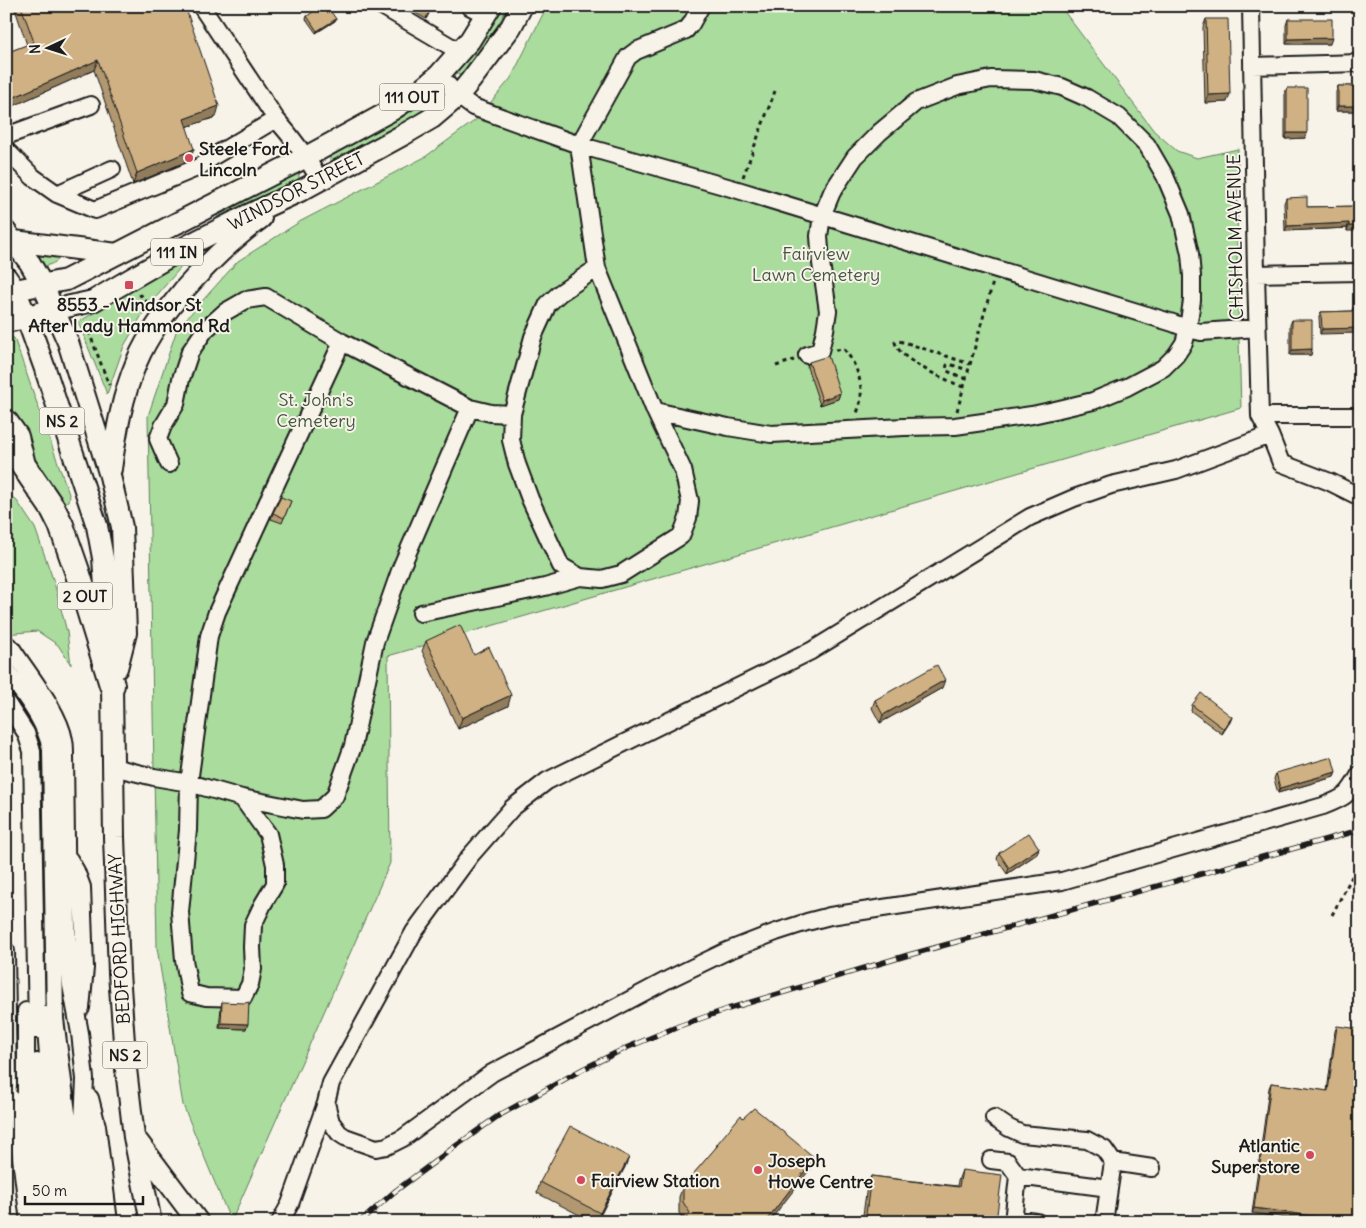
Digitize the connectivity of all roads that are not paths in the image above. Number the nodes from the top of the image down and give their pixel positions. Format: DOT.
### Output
graph roads {
  1 [pos="201,6"];
  2 [pos="382,6"];
  3 [pos="522,6"];
  4 [pos="701,6"];
  5 [pos="1251,6"];
  6 [pos="482,9"];
  7 [pos="460,52"];
  8 [pos="1360,63"];
  9 [pos="1252,66"];
  10 [pos="439,75"];
  11 [pos="458,96"];
  12 [pos="91,105"];
  13 [pos="276,119"];
  14 [pos="6,136"];
  15 [pos="579,145"];
  16 [pos="6,150"];
  17 [pos="306,157"];
  18 [pos="112,169"];
  19 [pos="320,180"];
  20 [pos="300,191"];
  21 [pos="57,194"];
  22 [pos="822,216"];
  23 [pos="10,236"];
  24 [pos="117,254"];
  25 [pos="597,268"];
  26 [pos="1360,272"];
  27 [pos="1256,274"];
  28 [pos="42,284"];
  29 [pos="9,286"];
  30 [pos="54,310"];
  31 [pos="16,318"];
  32 [pos="1257,328"];
  33 [pos="1188,329"];
  34 [pos="342,342"];
  35 [pos="814,353"];
  36 [pos="470,408"];
  37 [pos="654,412"];
  38 [pos="512,414"];
  39 [pos="1260,416"];
  40 [pos="1360,416"];
  41 [pos="6,423"];
  42 [pos="1270,434"];
  43 [pos="15,464"];
  44 [pos="169,464"];
  45 [pos="110,476"];
  46 [pos="1360,497"];
  47 [pos="580,577"];
  48 [pos="421,613"];
  49 [pos="6,644"];
  50 [pos="6,669"];
  51 [pos="6,685"];
  52 [pos="112,685"];
  53 [pos="6,702"];
  54 [pos="6,723"];
  55 [pos="113,767"];
  56 [pos="1360,774"];
  57 [pos="189,783"];
  58 [pos="242,798"];
  59 [pos="6,951"];
  60 [pos="85,1079"];
  61 [pos="8,1084"];
  62 [pos="326,1103"];
  63 [pos="6,1113"];
  64 [pos="994,1118"];
  65 [pos="6,1125"];
  66 [pos="339,1133"];
  67 [pos="134,1137"];
  68 [pos="310,1147"];
  69 [pos="991,1160"];
  70 [pos="1114,1162"];
  71 [pos="1152,1168"];
  72 [pos="1018,1176"];
  73 [pos="1110,1188"];
  74 [pos="1013,1220"];
  75 [pos="197,1221"];
  76 [pos="18,1222"];
  77 [pos="29,1222"];
  78 [pos="42,1222"];
  79 [pos="55,1222"];
  80 [pos="68,1222"];
  81 [pos="81,1222"];
  82 [pos="96,1222"];
  83 [pos="109,1222"];
  84 [pos="151,1222"];
  85 [pos="280,1222"];
  86 [pos="1037,1222"];
  87 [pos="1104,1222"];
  1 -- 13 [label="street"];
  2 -- 7 [label="street"];
  3 -- 11 [label="main road, WINDSOR STREET / 111 IN"];
  4 -- 15 [label="street"];
  5 -- 9 [label="street, CHISHOLM AVENUE"];
  6 -- 7 [label="main road, WINDSOR STREET / 111 OUT"];
  7 -- 10 [label="main road, WINDSOR STREET / 111 OUT"];
  8 -- 9 [label="street"];
  9 -- 27 [label="street, CHISHOLM AVENUE"];
  10 -- 11 [label="street"];
  10 -- 17 [label="main road, WINDSOR STREET / 111 OUT"];
  11 -- 15 [label="street"];
  11 -- 19 [label="main road, WINDSOR STREET / 111 IN"];
  12 -- 14 [label="street"];
  13 -- 17 [label="street"];
  13 -- 21 [label="street"];
  15 -- 22 [label="street"];
  15 -- 25 [label="street"];
  16 -- 21 [label="street"];
  17 -- 19 [label="street"];
  17 -- 24 [label="main road, WINDSOR STREET / 111 OUT"];
  18 -- 21 [label="street"];
  19 -- 20 [label="main road, WINDSOR STREET / 111 IN"];
  20 -- 30 [label="main road, WINDSOR STREET / 111 IN"];
  20 -- 45 [label="main road"];
  22 -- 33 [label="street"];
  22 -- 33 [label="street"];
  22 -- 35 [label="street"];
  23 -- 24 [label="main road"];
  23 -- 28 [label="main road, BEDFORD HIGHWAY"];
  24 -- 28 [label="main road, WINDSOR STREET / 111 OUT"];
  25 -- 37 [label="street"];
  25 -- 38 [label="street"];
  26 -- 27 [label="street"];
  27 -- 32 [label="street, CHISHOLM AVENUE"];
  28 -- 29 [label="main road, WINDSOR STREET / 111 OUT"];
  28 -- 30 [label="main road, BEDFORD HIGHWAY / NS 2"];
  29 -- 31 [label="main road, BEDFORD HIGHWAY / NS 2"];
  30 -- 31 [label="main road, WINDSOR STREET"];
  30 -- 45 [label="main road, BEDFORD HIGHWAY / NS 2"];
  31 -- 52 [label="main road, BEDFORD HIGHWAY / NS 2"];
  32 -- 33 [label="street"];
  32 -- 39 [label="street, CHISHOLM AVENUE"];
  33 -- 37 [label="street"];
  34 -- 36 [label="street"];
  34 -- 44 [label="street"];
  34 -- 57 [label="street"];
  36 -- 38 [label="street"];
  36 -- 58 [label="street"];
  37 -- 47 [label="street"];
  38 -- 47 [label="street"];
  39 -- 40 [label="street"];
  39 -- 42 [label="street, CHISHOLM AVENUE"];
  41 -- 43 [label="highway, 2 OUT"];
  42 -- 46 [label="street, CHISHOLM AVENUE"];
  42 -- 62 [label="street"];
  43 -- 52 [label="highway, 2 OUT"];
  45 -- 52 [label="main road, BEDFORD HIGHWAY / NS 2"];
  47 -- 48 [label="street"];
  49 -- 60 [label="street"];
  50 -- 81 [label="street"];
  51 -- 80 [label="street"];
  52 -- 55 [label="main road, BEDFORD HIGHWAY / NS 2"];
  53 -- 79 [label="street"];
  54 -- 78 [label="street"];
  55 -- 57 [label="street"];
  55 -- 67 [label="main road, BEDFORD HIGHWAY / NS 2"];
  56 -- 66 [label="street"];
  57 -- 58 [label="street"];
  57 -- 58 [label="street"];
  59 -- 61 [label="street"];
  60 -- 82 [label="street"];
  60 -- 83 [label="street"];
  61 -- 63 [label="street"];
  61 -- 77 [label="street"];
  62 -- 66 [label="street"];
  62 -- 68 [label="street"];
  64 -- 70 [label="street"];
  65 -- 76 [label="street"];
  66 -- 68 [label="street"];
  67 -- 75 [label="main road"];
  67 -- 84 [label="main road, BEDFORD HIGHWAY / NS 2"];
  68 -- 85 [label="street"];
  69 -- 72 [label="street"];
  70 -- 71 [label="street"];
  70 -- 73 [label="street"];
  72 -- 73 [label="street"];
  72 -- 74 [label="street"];
  73 -- 87 [label="street"];
  74 -- 86 [label="street"];
}
